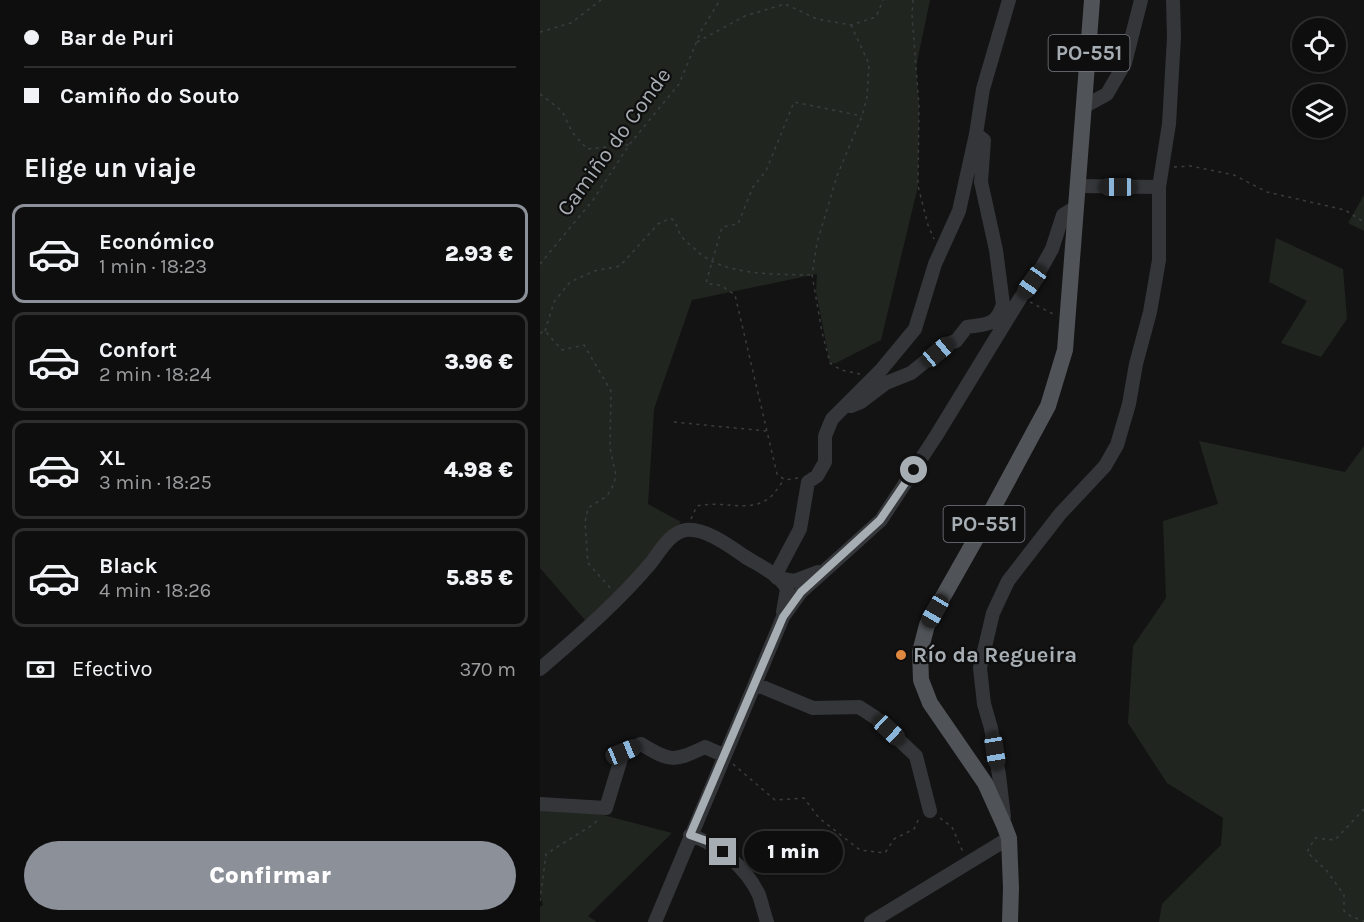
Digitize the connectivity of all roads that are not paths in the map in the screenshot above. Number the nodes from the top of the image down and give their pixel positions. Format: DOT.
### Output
graph roads {
  1 [pos="1009,0"];
  2 [pos="1092,0"];
  3 [pos="1142,0"];
  4 [pos="1173,0"];
  5 [pos="1085,106"];
  6 [pos="976,134"];
  7 [pos="1078,186"];
  8 [pos="1159,187"];
  9 [pos="1072,208"];
  10 [pos="1072,227"];
  11 [pos="1056,234"];
  12 [pos="1007,308"];
  13 [pos="846,405"];
  14 [pos="829,567"];
  15 [pos="776,577"];
  16 [pos="792,590"];
  17 [pos="540,669"];
  18 [pos="755,684"];
  19 [pos="723,755"];
  20 [pos="540,804"];
  21 [pos="930,811"];
  22 [pos="1006,831"];
  23 [pos="690,835"];
  24 [pos="655,922"];
  25 [pos="767,922"];
  26 [pos="871,922"];
  27 [pos="1010,922"];
  1 -- 6 [label="street"];
  2 -- 5 [label="main road, PO-551"];
  3 -- 5 [label="street"];
  4 -- 8 [label="street"];
  5 -- 7 [label="main road, PO-551"];
  6 -- 12 [label="street"];
  6 -- 13 [label="street"];
  7 -- 8 [label="street"];
  7 -- 9 [label="main road, PO-551"];
  8 -- 22 [label="street"];
  9 -- 10 [label="main road, PO-551"];
  9 -- 11 [label="street"];
  10 -- 11 [label="street"];
  10 -- 22 [label="main road, PO-551"];
  11 -- 12 [label="street"];
  12 -- 13 [label="street"];
  12 -- 14 [label="street"];
  13 -- 15 [label="street"];
  14 -- 16 [label="street"];
  14 -- 16 [label="street"];
  15 -- 16 [label="street"];
  15 -- 17 [label="street"];
  16 -- 18 [label="street"];
  18 -- 19 [label="street"];
  18 -- 21 [label="street"];
  19 -- 20 [label="street"];
  19 -- 23 [label="street"];
  22 -- 26 [label="street"];
  22 -- 27 [label="main road, PO-551"];
  23 -- 24 [label="street"];
  23 -- 25 [label="street"];
}
